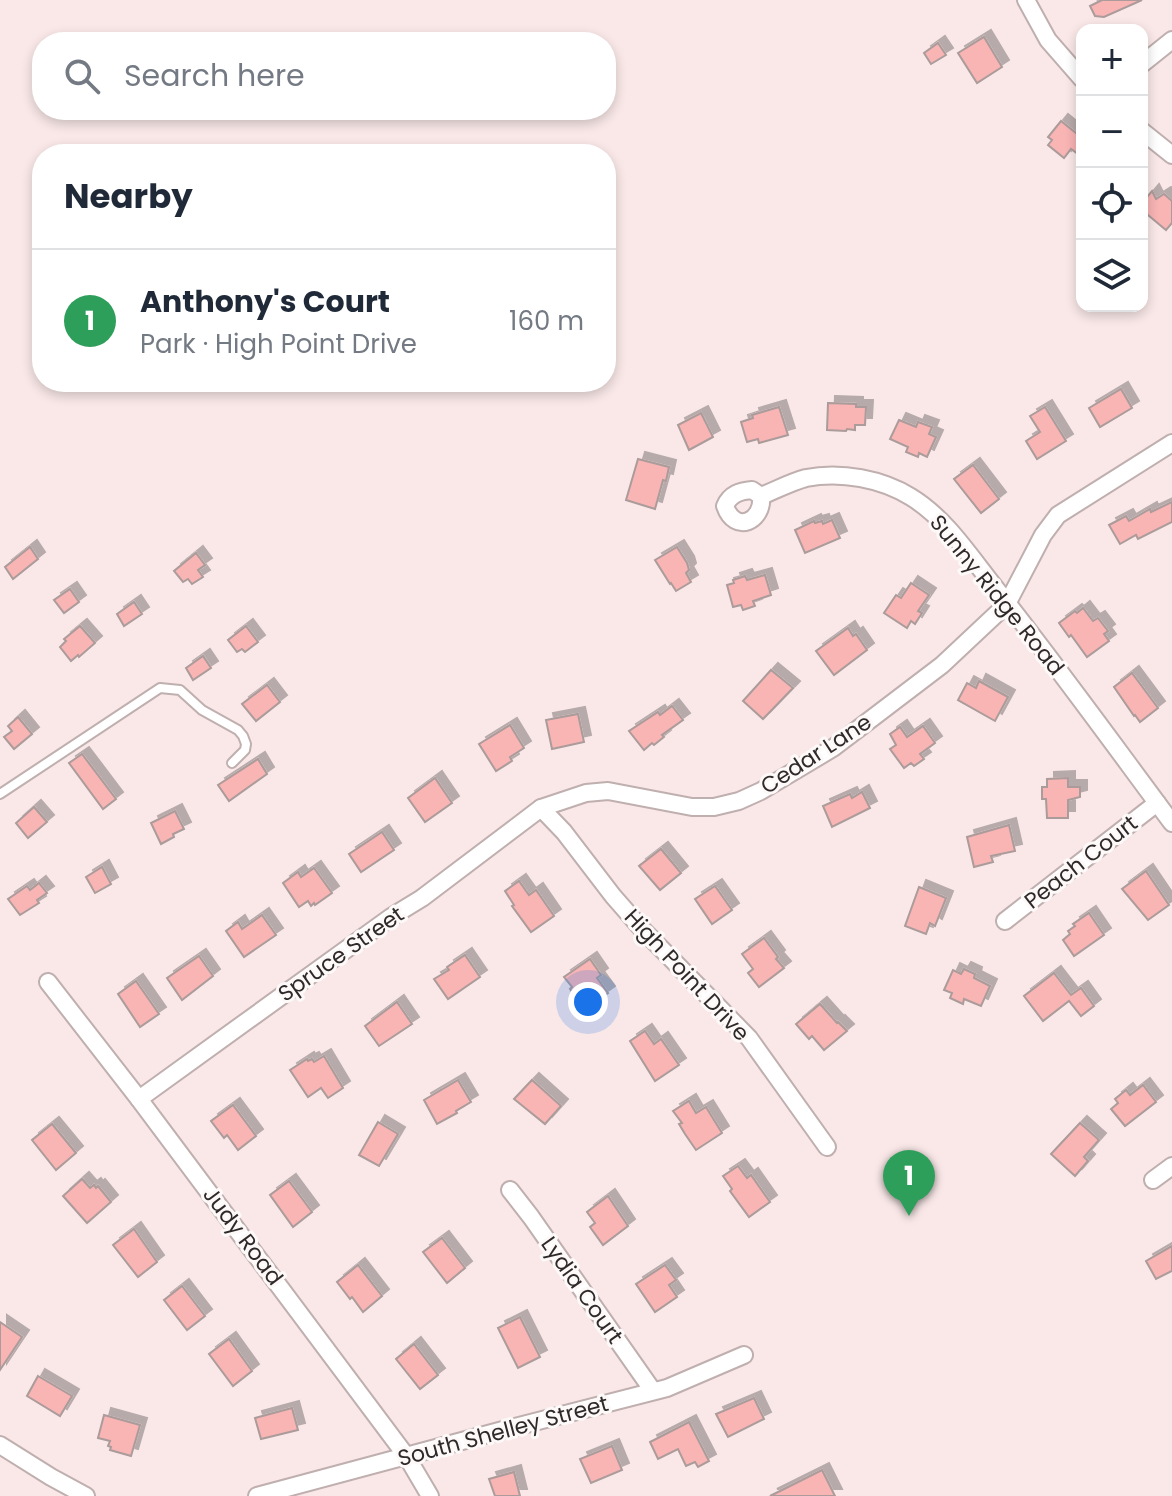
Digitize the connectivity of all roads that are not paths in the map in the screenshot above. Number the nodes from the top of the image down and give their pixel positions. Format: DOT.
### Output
graph roads {
  1 [pos="1026,0"];
  2 [pos="1172,40"];
  3 [pos="1148,59"];
  4 [pos="1076,72"];
  5 [pos="1148,136"];
  6 [pos="1172,155"];
  7 [pos="1172,443"];
  8 [pos="761,496"];
  9 [pos="1007,604"];
  10 [pos="232,763"];
  11 [pos="0,794"];
  12 [pos="1157,803"];
  13 [pos="541,808"];
  14 [pos="1172,823"];
  15 [pos="1005,921"];
  16 [pos="48,982"];
  17 [pos="139,1099"];
  18 [pos="827,1147"];
  19 [pos="1172,1166"];
  20 [pos="1153,1180"];
  21 [pos="510,1190"];
  22 [pos="744,1355"];
  23 [pos="653,1391"];
  24 [pos="0,1445"];
  25 [pos="407,1457"];
  26 [pos="86,1496"];
  27 [pos="257,1496"];
  28 [pos="430,1496"];
  1 -- 4 [label="street"];
  2 -- 3 [label="street"];
  5 -- 6 [label="street"];
  7 -- 9 [label="street"];
  8 -- 9 [label="street, Sunny Ridge Road"];
  9 -- 12 [label="street, Sunny Ridge Road"];
  9 -- 13 [label="street, Cedar Lane"];
  10 -- 11 [label="lane"];
  12 -- 14 [label="street, Sunny Ridge Road"];
  12 -- 15 [label="street, Peach Court"];
  13 -- 17 [label="street, Spruce Street"];
  13 -- 18 [label="street, High Point Drive"];
  16 -- 17 [label="street, Judy Road"];
  17 -- 25 [label="street, Judy Road"];
  19 -- 20 [label="street"];
  21 -- 23 [label="street, Lydia Court"];
  22 -- 23 [label="street, South Shelley Street"];
  23 -- 25 [label="street, South Shelley Street"];
  24 -- 26 [label="street"];
  25 -- 27 [label="street, South Shelley Street"];
  25 -- 28 [label="street, Judy Road"];
}
